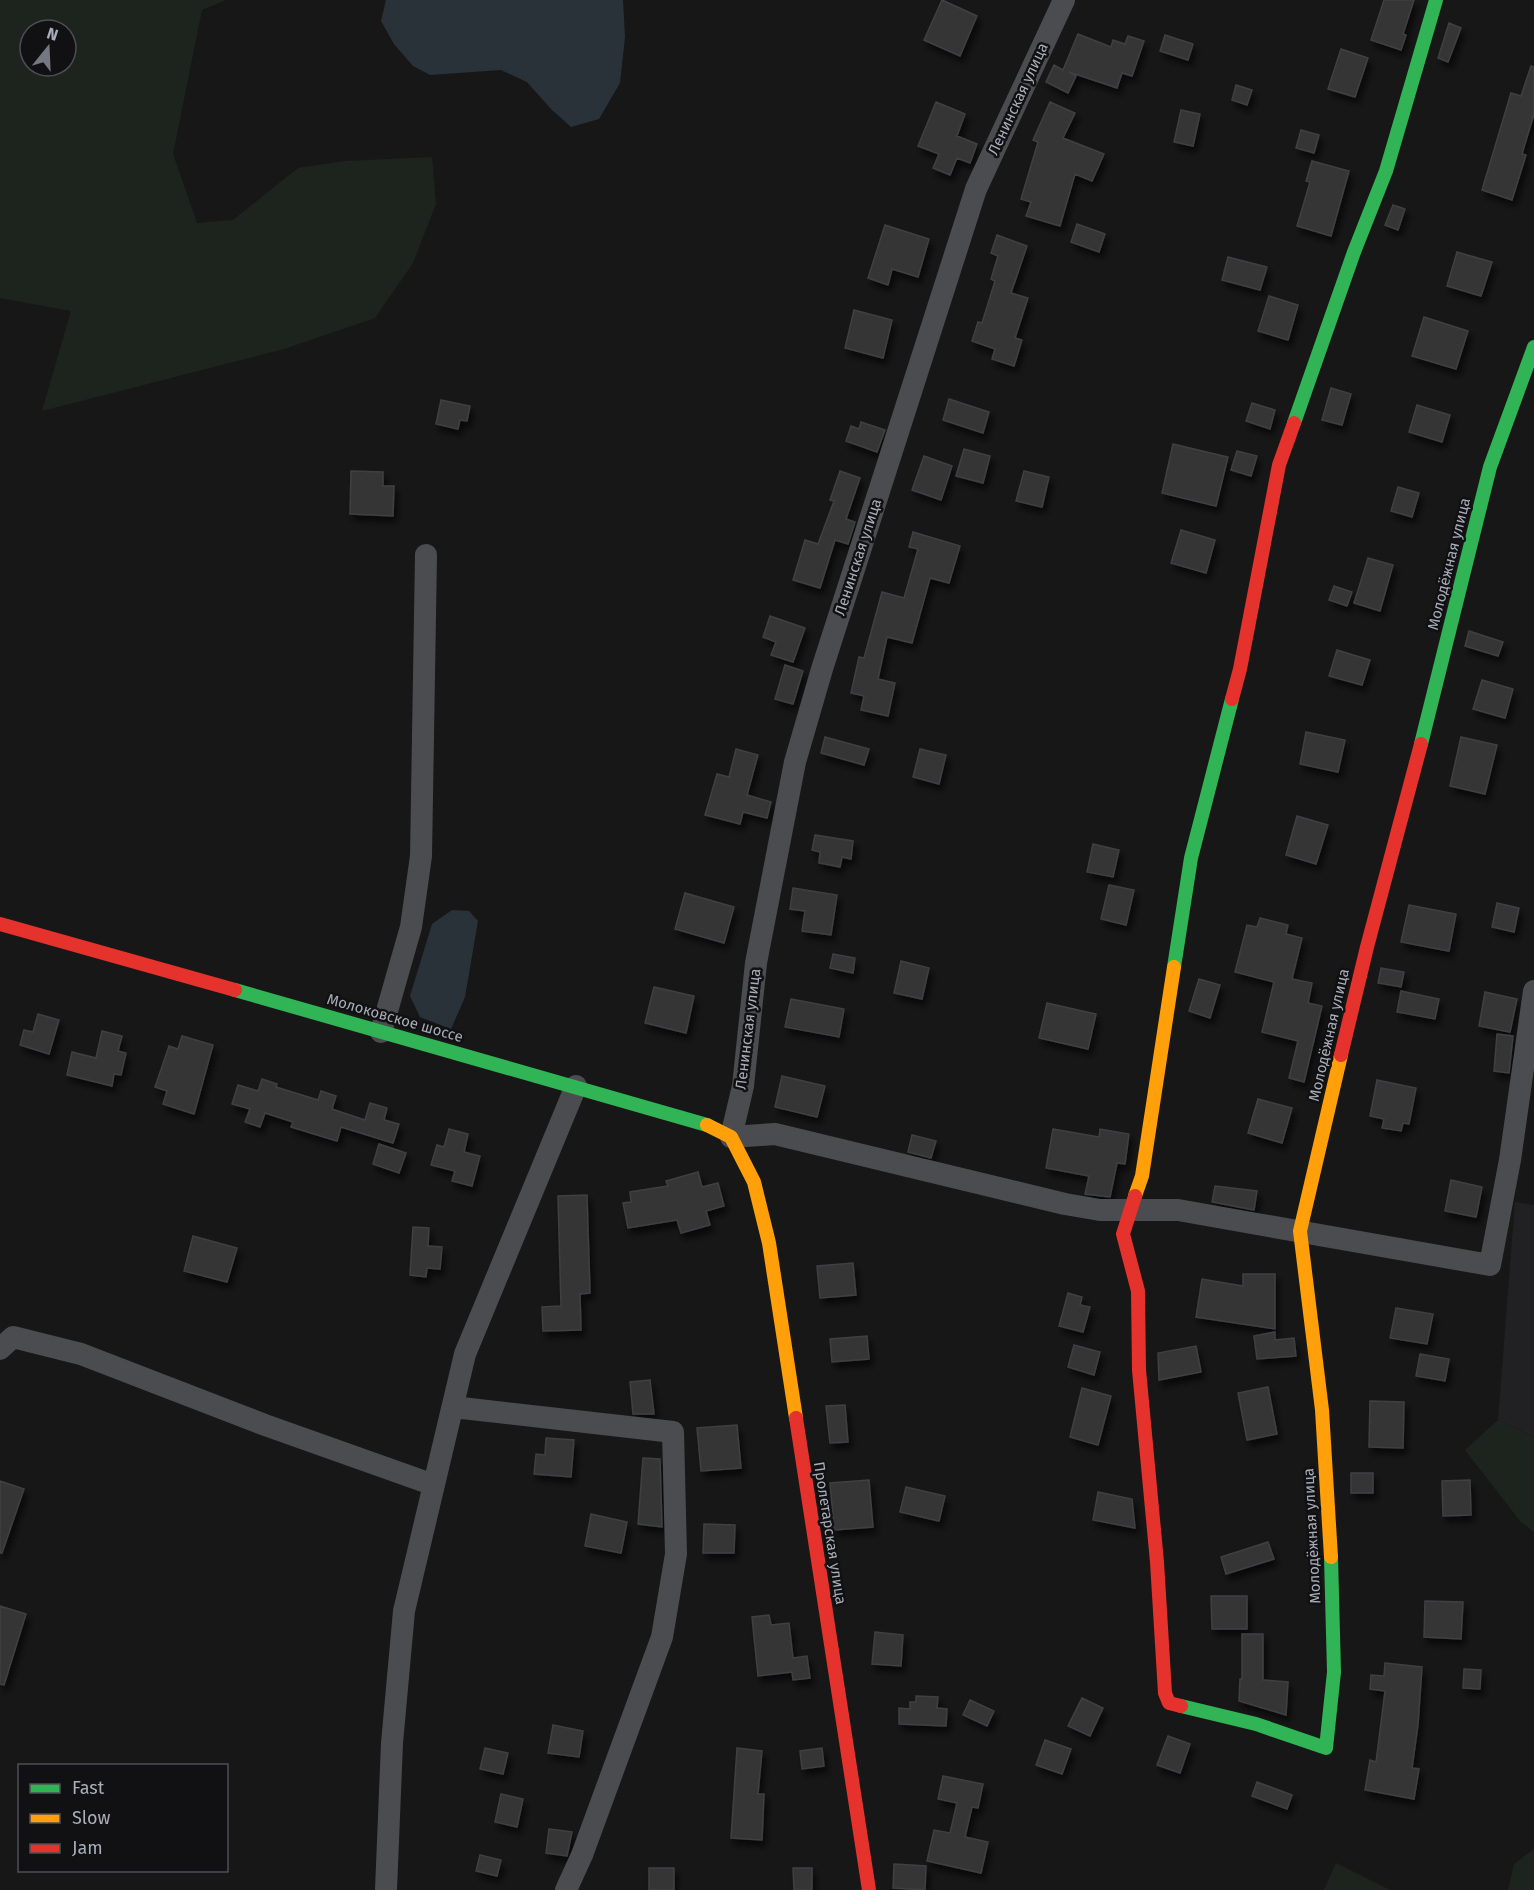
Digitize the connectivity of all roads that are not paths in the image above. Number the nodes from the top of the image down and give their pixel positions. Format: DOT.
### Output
graph roads {
  1 [pos="1064,0"];
  2 [pos="1436,0"];
  3 [pos="1534,347"];
  4 [pos="426,555"];
  5 [pos="0,924"];
  6 [pos="1534,991"];
  7 [pos="381,1032"];
  8 [pos="576,1086"];
  9 [pos="731,1137"];
  10 [pos="1131,1211"];
  11 [pos="1300,1231"];
  12 [pos="0,1350"];
  13 [pos="453,1407"];
  14 [pos="434,1485"];
  15 [pos="386,1890"];
  16 [pos="566,1890"];
  17 [pos="869,1890"];
  1 -- 9 [label="street, Ленинская улица"];
  2 -- 10 [label="street"];
  3 -- 11 [label="street, Молодёжная улица"];
  4 -- 7 [label="street"];
  5 -- 7 [label="street, Молоковское шоссе"];
  6 -- 11 [label="street"];
  7 -- 8 [label="street, Молоковское шоссе"];
  8 -- 9 [label="street, Молоковское шоссе"];
  8 -- 13 [label="street"];
  9 -- 10 [label="street"];
  9 -- 17 [label="street, Пролетарская улица"];
  10 -- 11 [label="street"];
  10 -- 11 [label="street, Молодёжная улица"];
  12 -- 14 [label="street"];
  13 -- 14 [label="street"];
  13 -- 16 [label="street"];
  14 -- 15 [label="street"];
}
